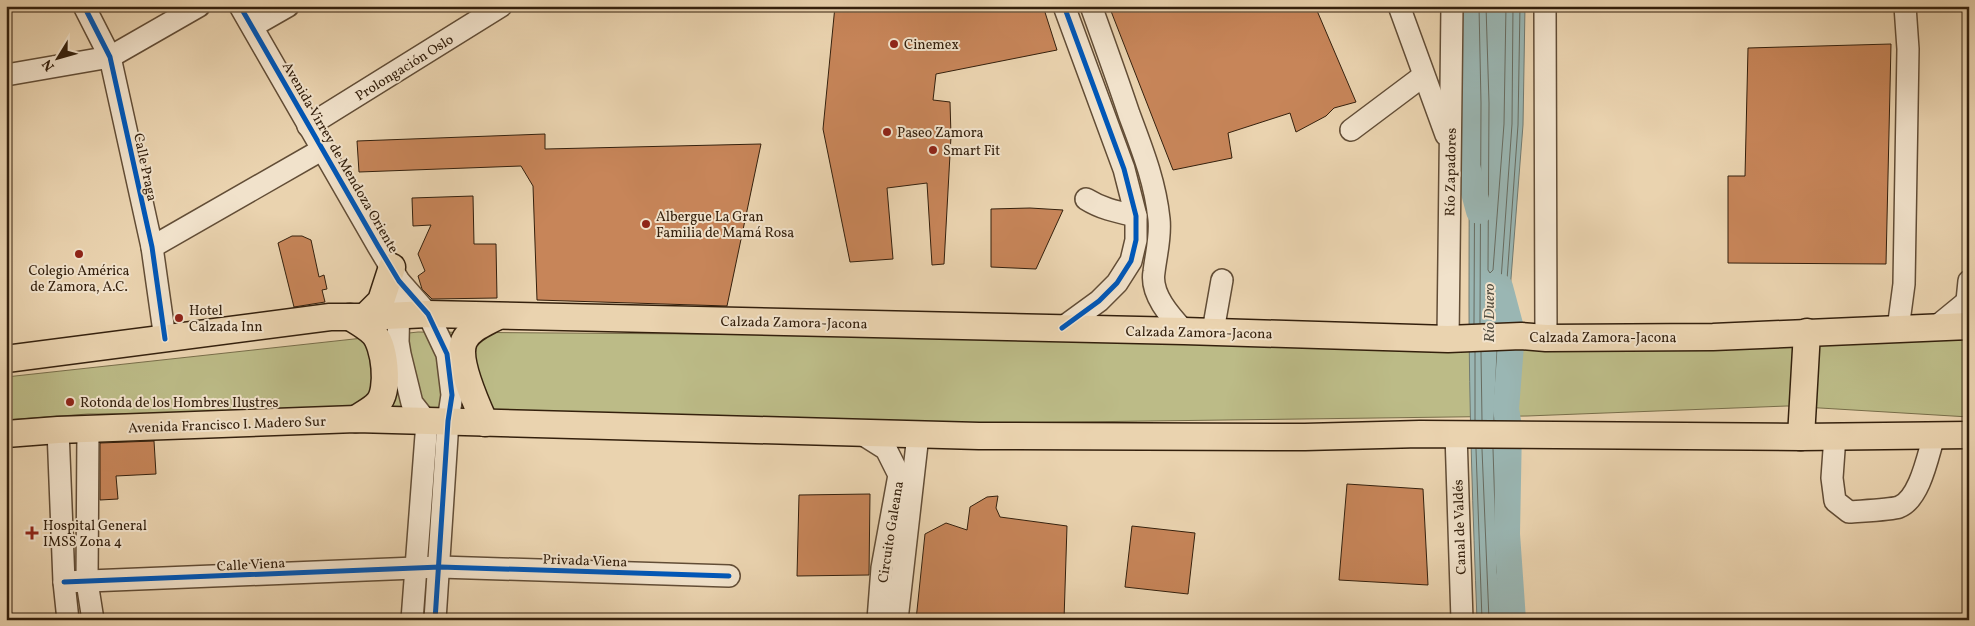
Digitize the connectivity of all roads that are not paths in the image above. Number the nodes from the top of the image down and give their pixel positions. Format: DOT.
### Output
graph roads {
  1 [pos="84,6"];
  2 [pos="199,6"];
  3 [pos="240,6"];
  4 [pos="288,6"];
  5 [pos="1064,6"];
  6 [pos="1091,6"];
  7 [pos="1399,6"];
  8 [pos="1452,6"];
  9 [pos="1545,6"];
  10 [pos="1905,6"];
  11 [pos="501,7"];
  12 [pos="253,26"];
  13 [pos="110,57"];
  14 [pos="6,75"];
  15 [pos="1423,76"];
  16 [pos="308,126"];
  17 [pos="1351,130"];
  18 [pos="1450,144"];
  19 [pos="322,148"];
  20 [pos="1086,199"];
  21 [pos="1136,216"];
  22 [pos="152,246"];
  23 [pos="396,274"];
  24 [pos="1222,280"];
  25 [pos="1968,302"];
  26 [pos="428,314"];
  27 [pos="400,316"];
  28 [pos="498,316"];
  29 [pos="358,317"];
  30 [pos="1062,328"];
  31 [pos="1898,329"];
  32 [pos="1184,330"];
  33 [pos="1213,331"];
  34 [pos="1806,332"];
  35 [pos="1533,337"];
  36 [pos="1454,338"];
  37 [pos="164,339"];
  38 [pos="6,358"];
  39 [pos="356,419"];
  40 [pos="438,421"];
  41 [pos="485,423"];
  42 [pos="58,430"];
  43 [pos="88,430"];
  44 [pos="859,432"];
  45 [pos="6,434"];
  46 [pos="1460,434"];
  47 [pos="918,435"];
  48 [pos="1969,435"];
  49 [pos="1802,436"];
  50 [pos="1836,436"];
  51 [pos="1934,436"];
  52 [pos="440,567"];
  53 [pos="416,568"];
  54 [pos="892,569"];
  55 [pos="730,576"];
  56 [pos="64,582"];
  57 [pos="87,582"];
  58 [pos="68,620"];
  59 [pos="93,620"];
  60 [pos="412,620"];
  61 [pos="435,620"];
  62 [pos="878,620"];
  63 [pos="897,620"];
  64 [pos="1462,620"];
  1 -- 13 [label="street, Calle Praga"];
  2 -- 13 [label="street"];
  3 -- 12 [label="street, Avenida Virrey de Mendoza Oriente"];
  4 -- 12 [label="street"];
  5 -- 21 [label="street"];
  6 -- 32 [label="street"];
  7 -- 15 [label="street"];
  8 -- 18 [label="street, Río Zapadores"];
  9 -- 35 [label="street"];
  10 -- 31 [label="street"];
  11 -- 16 [label="street, Prolongación Oslo"];
  12 -- 16 [label="street, Avenida Virrey de Mendoza Oriente"];
  13 -- 14 [label="street"];
  13 -- 22 [label="street, Calle Praga"];
  15 -- 17 [label="street"];
  15 -- 18 [label="street"];
  16 -- 19 [label="street, Avenida Virrey de Mendoza Oriente"];
  18 -- 36 [label="street, Río Zapadores"];
  19 -- 22 [label="street"];
  19 -- 23 [label="street, Avenida Virrey de Mendoza Oriente"];
  20 -- 21 [label="street"];
  21 -- 30 [label="street"];
  22 -- 37 [label="street, Calle Praga"];
  23 -- 26 [label="street, Avenida Virrey de Mendoza Oriente"];
  23 -- 27 [label="street"];
  23 -- 29 [label="main road"];
  24 -- 33 [label="street"];
  25 -- 31 [label="main road, Calzada Zamora-Jacona"];
  26 -- 27 [label="main road"];
  26 -- 28 [label="main road, Calzada Zamora-Jacona"];
  26 -- 40 [label="street, Avenida Virrey de Mendoza Oriente"];
  27 -- 29 [label="main road"];
  27 -- 40 [label="street"];
  28 -- 30 [label="main road, Calzada Zamora-Jacona"];
  28 -- 41 [label="main road"];
  29 -- 37 [label="main road"];
  29 -- 39 [label="main road"];
  30 -- 32 [label="main road, Calzada Zamora-Jacona"];
  31 -- 34 [label="main road, Calzada Zamora-Jacona"];
  32 -- 33 [label="main road, Calzada Zamora-Jacona"];
  33 -- 36 [label="main road, Calzada Zamora-Jacona"];
  34 -- 35 [label="main road, Calzada Zamora-Jacona"];
  34 -- 49 [label="main road"];
  35 -- 36 [label="main road, Calzada Zamora-Jacona"];
  37 -- 38 [label="main road"];
  39 -- 40 [label="main road, Avenida Francisco I. Madero Sur"];
  39 -- 43 [label="main road, Avenida Francisco I. Madero Sur"];
  40 -- 41 [label="main road"];
  40 -- 52 [label="street"];
  40 -- 53 [label="street"];
  41 -- 44 [label="main road"];
  42 -- 43 [label="main road, Avenida Francisco I. Madero Sur"];
  42 -- 45 [label="main road, Avenida Francisco I. Madero Sur"];
  42 -- 56 [label="street"];
  43 -- 57 [label="street"];
  44 -- 47 [label="main road"];
  44 -- 54 [label="street, Circuito Galeana"];
  46 -- 47 [label="main road"];
  46 -- 49 [label="main road"];
  46 -- 64 [label="street, Canal de Valdés"];
  47 -- 54 [label="street, Circuito Galeana"];
  48 -- 51 [label="main road"];
  49 -- 50 [label="main road"];
  50 -- 51 [label="main road"];
  50 -- 51 [label="street"];
  52 -- 53 [label="street, Calle Viena"];
  52 -- 55 [label="street, Privada Viena"];
  52 -- 61 [label="street"];
  53 -- 57 [label="street, Calle Viena"];
  53 -- 60 [label="street"];
  54 -- 62 [label="street, Circuito Galeana"];
  54 -- 63 [label="street, Circuito Galeana"];
  56 -- 57 [label="street, Calle Viena"];
  56 -- 58 [label="street"];
  57 -- 59 [label="street"];
}
